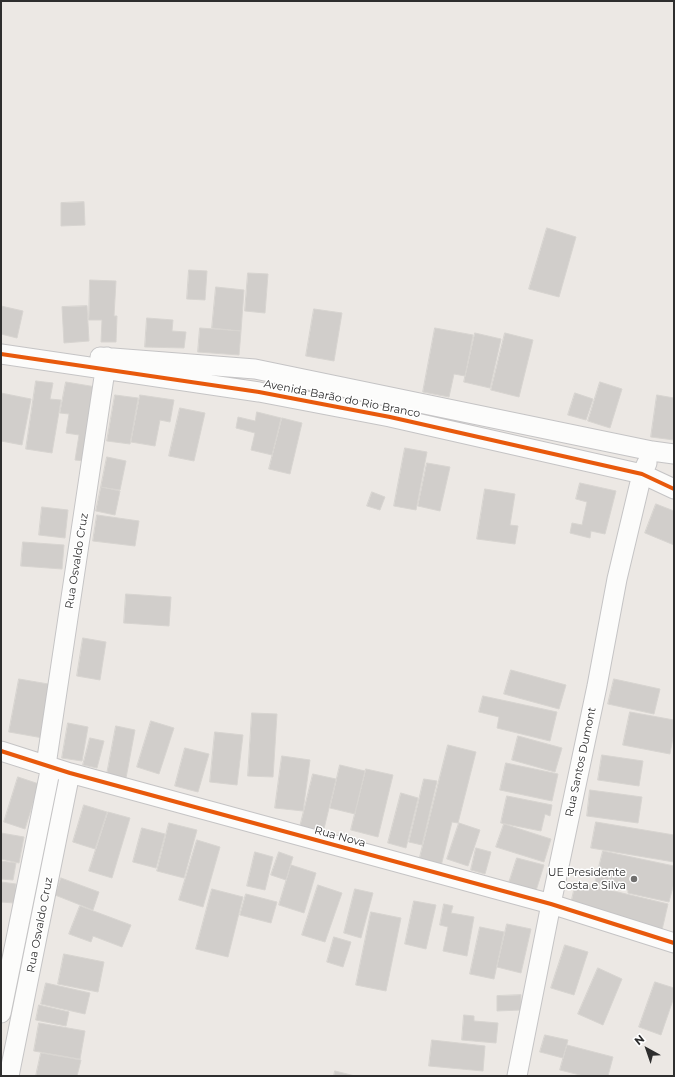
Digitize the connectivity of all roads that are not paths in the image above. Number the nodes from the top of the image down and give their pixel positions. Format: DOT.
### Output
graph roads {
  1 [pos="1,343"];
  2 [pos="1,354"];
  3 [pos="106,363"];
  4 [pos="652,451"];
  5 [pos="674,454"];
  6 [pos="642,474"];
  7 [pos="674,489"];
  8 [pos="1,751"];
  9 [pos="48,766"];
  10 [pos="70,773"];
  11 [pos="551,904"];
  12 [pos="674,943"];
  13 [pos="1,1013"];
  14 [pos="9,1076"];
  15 [pos="517,1076"];
  1 -- 3 [label="street, Avenida Barão do Rio Branco"];
  2 -- 3 [label="street, Avenida Barão do Rio Branco"];
  3 -- 4 [label="street, Avenida Barão do Rio Branco"];
  3 -- 6 [label="street, Avenida Barão do Rio Branco"];
  3 -- 9 [label="street, Rua Osvaldo Cruz"];
  4 -- 5 [label="street, Avenida Barão do Rio Branco"];
  4 -- 6 [label="street, Rua Santos Dumont"];
  6 -- 7 [label="street, Avenida Barão do Rio Branco"];
  6 -- 11 [label="street, Rua Santos Dumont"];
  8 -- 9 [label="street, Rua Nova"];
  9 -- 10 [label="street, Rua Nova"];
  9 -- 13 [label="street, Rua Osvaldo Cruz"];
  10 -- 11 [label="street, Rua Nova"];
  10 -- 14 [label="street, Rua Osvaldo Cruz"];
  11 -- 12 [label="street, Rua Nova"];
  11 -- 15 [label="street, Rua Santos Dumont"];
}
